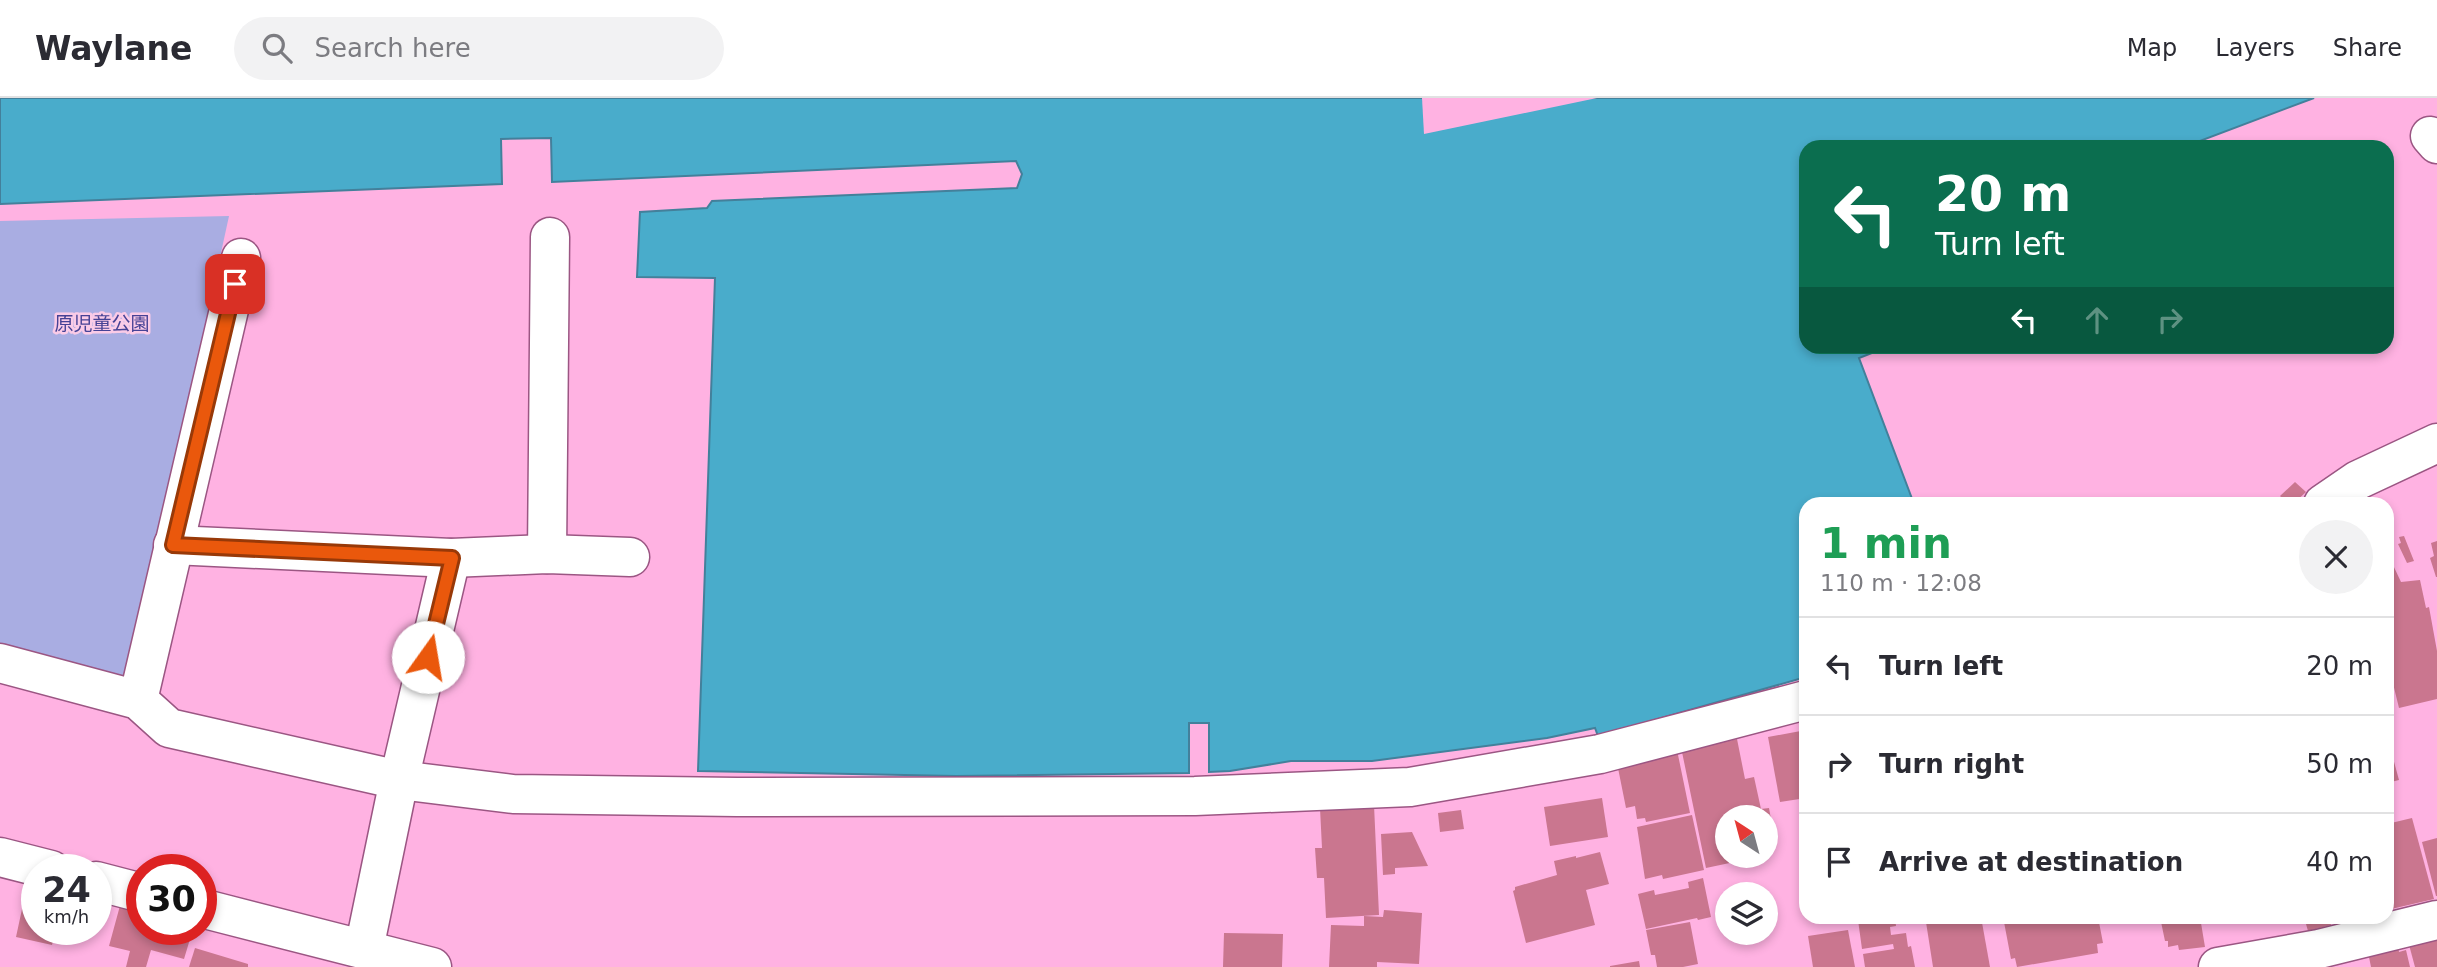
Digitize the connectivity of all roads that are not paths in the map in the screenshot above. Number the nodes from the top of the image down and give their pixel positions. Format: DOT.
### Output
graph roads {
  1 [pos="550,237"];
  2 [pos="241,258"];
  3 [pos="2437,443"];
  4 [pos="2333,497"];
  5 [pos="173,545"];
  6 [pos="547,554"];
  7 [pos="630,557"];
  8 [pos="452,558"];
  9 [pos="0,663"];
  10 [pos="138,700"];
  11 [pos="1799,702"];
  12 [pos="399,780"];
  13 [pos="0,857"];
  14 [pos="21,862"];
  15 [pos="217,912"];
  16 [pos="2437,920"];
  17 [pos="364,949"];
  18 [pos="432,967"];
  19 [pos="2218,967"];
  1 -- 6 [label="street"];
  2 -- 5 [label="street"];
  3 -- 4 [label="street"];
  5 -- 8 [label="street"];
  5 -- 10 [label="street"];
  6 -- 7 [label="street"];
  6 -- 8 [label="street"];
  8 -- 12 [label="street"];
  9 -- 10 [label="street"];
  10 -- 12 [label="street"];
  11 -- 12 [label="street"];
  12 -- 17 [label="street"];
  13 -- 14 [label="street"];
  15 -- 17 [label="street"];
  16 -- 19 [label="street"];
  17 -- 18 [label="street"];
}
